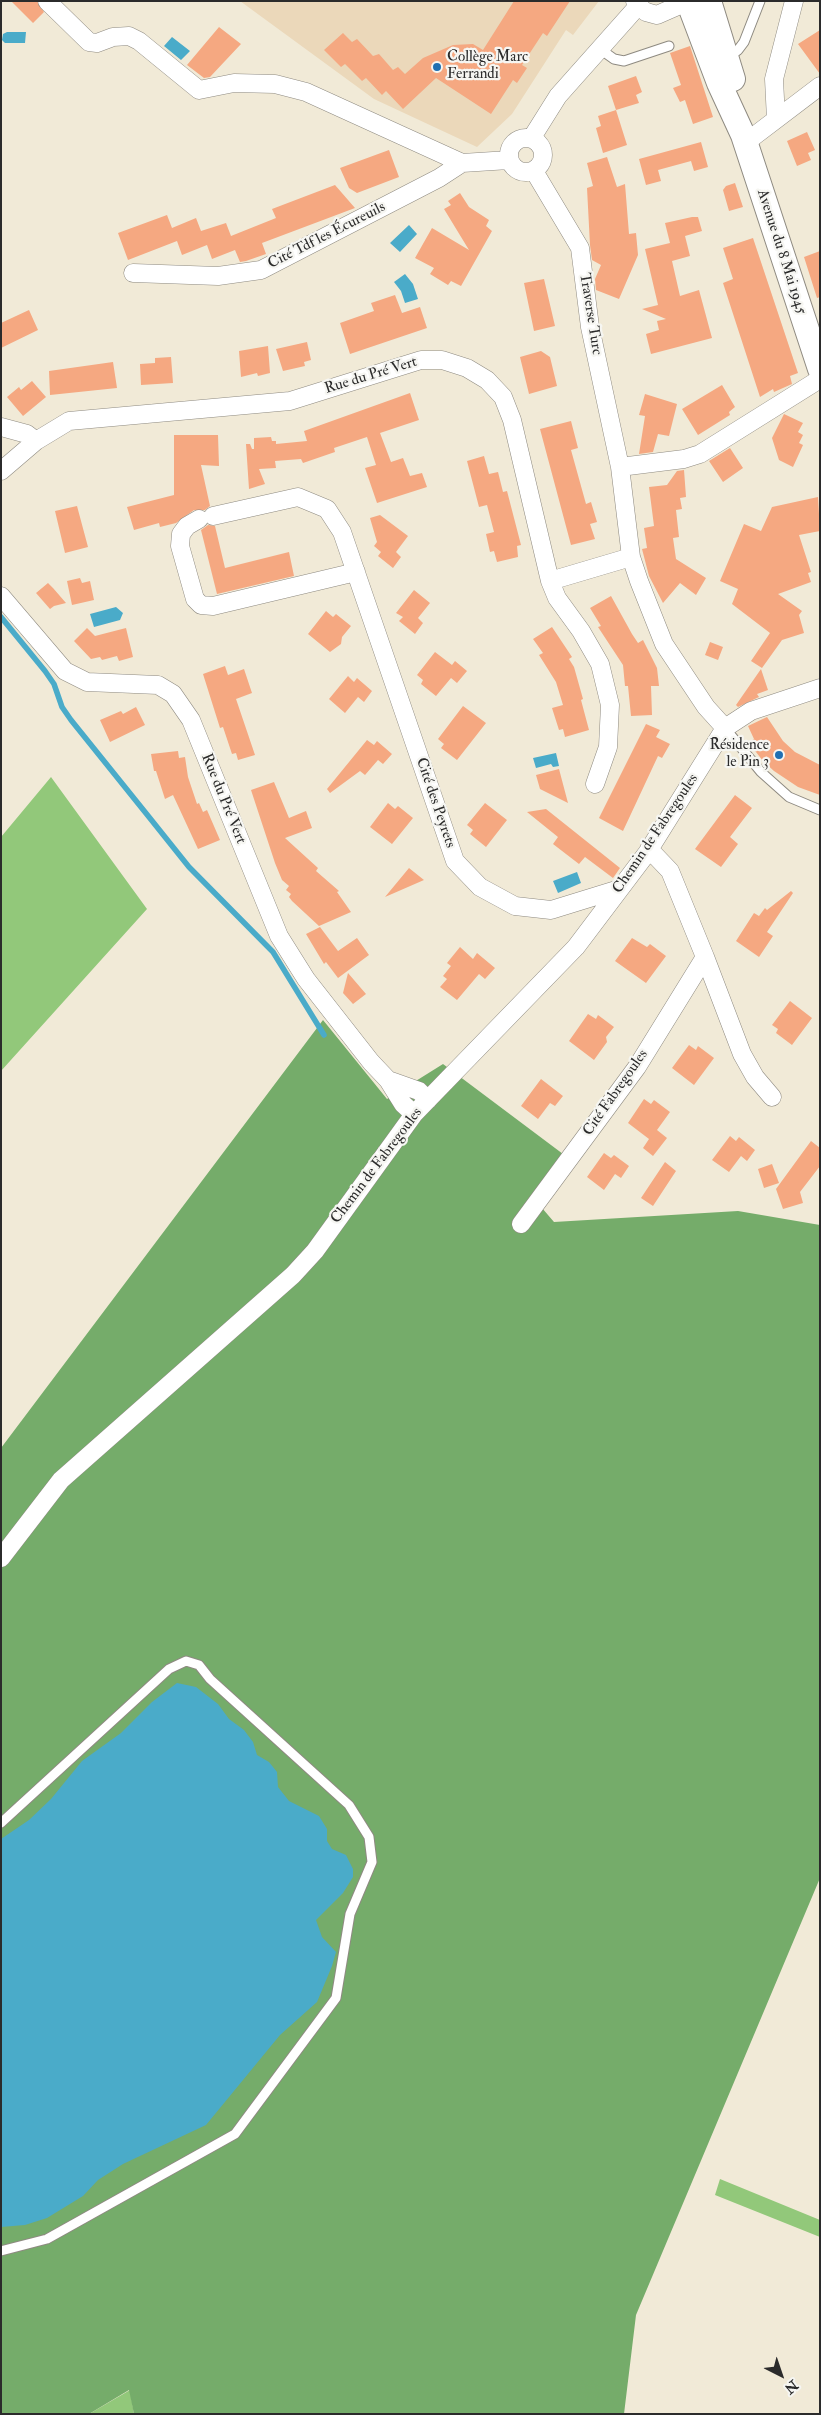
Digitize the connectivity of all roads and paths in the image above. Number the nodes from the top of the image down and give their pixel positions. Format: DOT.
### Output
graph roads {
  1 [pos="47,1"];
  2 [pos="760,1"];
  3 [pos="794,1"];
  4 [pos="694,2"];
  5 [pos="636,4"];
  6 [pos="669,46"];
  7 [pos="600,49"];
  8 [pos="718,57"];
  9 [pos="820,86"];
  10 [pos="776,119"];
  11 [pos="531,139"];
  12 [pos="744,139"];
  13 [pos="509,160"];
  14 [pos="462,163"];
  15 [pos="534,171"];
  16 [pos="134,273"];
  17 [pos="820,369"];
  18 [pos="820,380"];
  19 [pos="1,427"];
  20 [pos="36,441"];
  21 [pos="620,467"];
  22 [pos="1,471"];
  23 [pos="631,556"];
  24 [pos="356,572"];
  25 [pos="550,581"];
  26 [pos="1,596"];
  27 [pos="820,688"];
  28 [pos="725,728"];
  29 [pos="595,784"];
  30 [pos="820,810"];
  31 [pos="649,849"];
  32 [pos="619,889"];
  33 [pos="705,957"];
  34 [pos="388,1080"];
  35 [pos="772,1098"];
  36 [pos="428,1100"];
  37 [pos="414,1114"];
  38 [pos="520,1224"];
  39 [pos="1,1558"];
  40 [pos="1,1823"];
  41 [pos="1,2251"];
  1 -- 14 [label="street"];
  2 -- 8 [label="lane"];
  3 -- 10 [label="street"];
  4 -- 5 [label="street"];
  4 -- 8 [label="main road, Avenue du 8 Mai 1945"];
  5 -- 7 [label="street"];
  6 -- 7 [label="lane"];
  7 -- 11 [label="street"];
  8 -- 12 [label="main road, Avenue du 8 Mai 1945"];
  9 -- 10 [label="street"];
  10 -- 12 [label="street"];
  11 -- 13 [label="street"];
  11 -- 15 [label="street"];
  12 -- 17 [label="main road, Avenue du 8 Mai 1945"];
  13 -- 14 [label="street, Cité Tdf les Écureuils"];
  13 -- 15 [label="street"];
  14 -- 16 [label="street, Cité Tdf les Écureuils"];
  15 -- 21 [label="street, Traverse Turc"];
  18 -- 21 [label="street"];
  19 -- 20 [label="street"];
  20 -- 22 [label="street, Rue du Pré Vert"];
  20 -- 25 [label="street, Rue du Pré Vert"];
  21 -- 23 [label="street, Traverse Turc"];
  23 -- 25 [label="street"];
  23 -- 28 [label="street, Traverse Turc"];
  24 -- 24 [label="street, Cité des Peyrets"];
  24 -- 32 [label="street, Cité des Peyrets"];
  25 -- 29 [label="street, Rue du Pré Vert"];
  26 -- 34 [label="street, Rue du Pré Vert"];
  27 -- 28 [label="street, Chemin de Fabregoules"];
  28 -- 30 [label="lane"];
  28 -- 31 [label="street, Chemin de Fabregoules"];
  31 -- 32 [label="street, Chemin de Fabregoules"];
  31 -- 33 [label="street"];
  32 -- 36 [label="street, Chemin de Fabregoules"];
  33 -- 35 [label="street"];
  33 -- 38 [label="street, Cité Fabregoules"];
  34 -- 36 [label="street, Rue du Pré Vert"];
  34 -- 37 [label="street, Rue du Pré Vert"];
  36 -- 37 [label="street, Chemin de Fabregoules"];
  37 -- 39 [label="street, Chemin de Fabregoules"];
  40 -- 41 [label="lane"];
}
